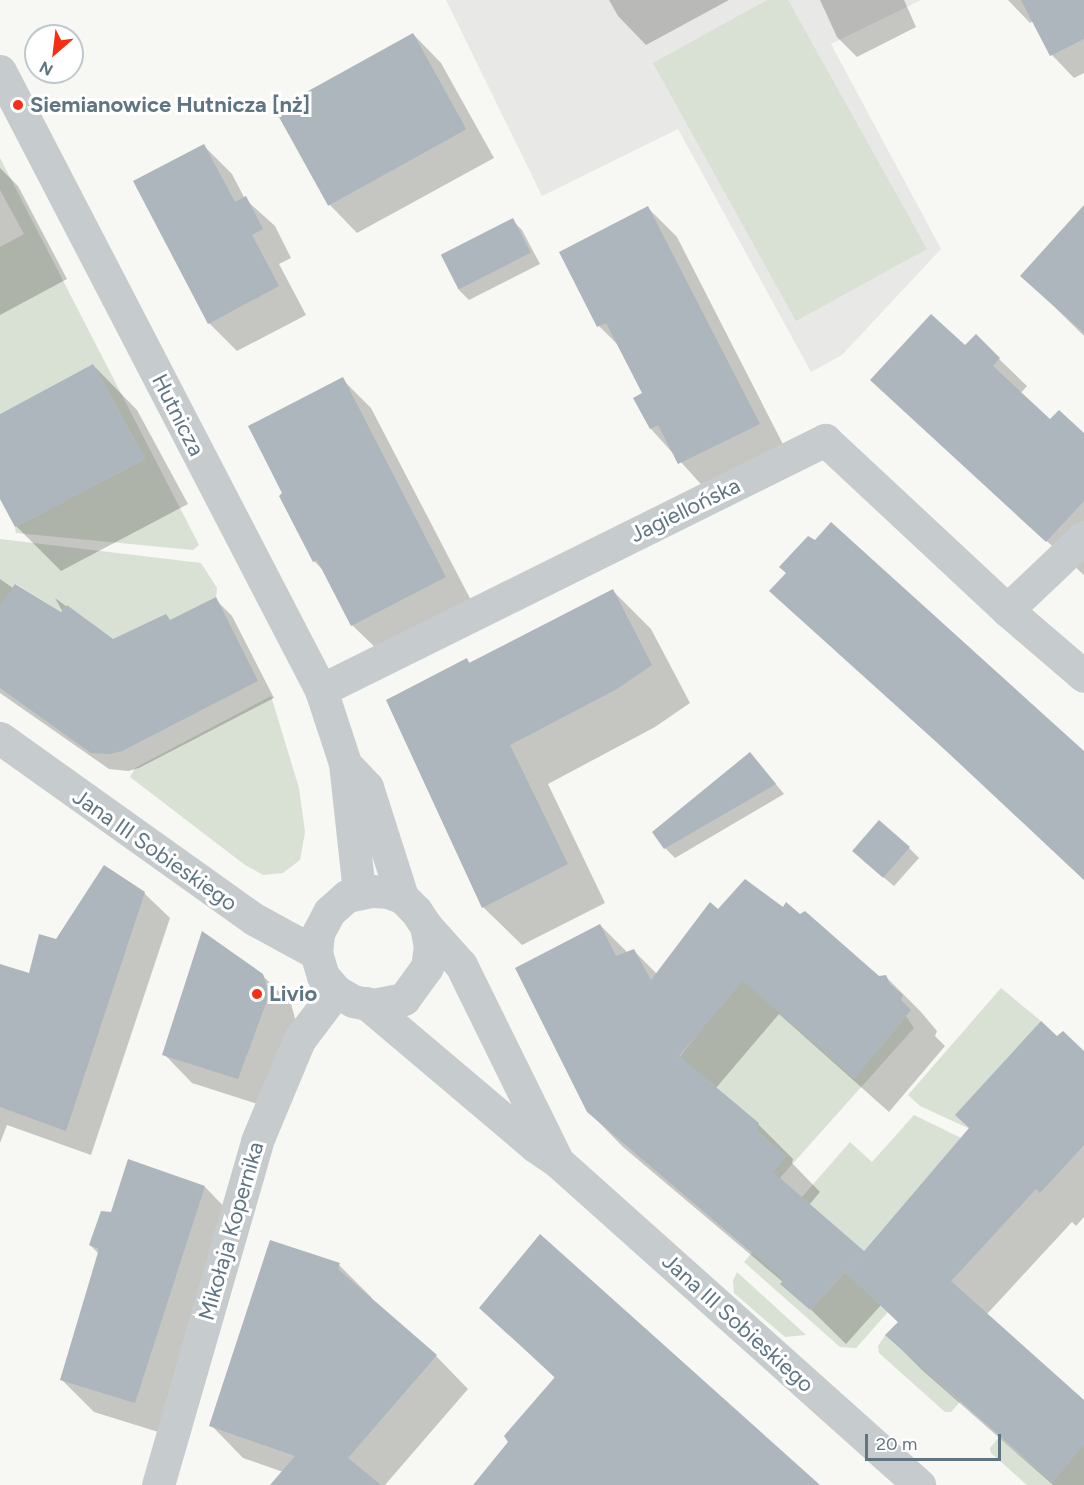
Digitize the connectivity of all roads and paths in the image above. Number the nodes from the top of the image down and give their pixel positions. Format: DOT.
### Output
graph roads {
  1 [pos="0,71"];
  2 [pos="1084,537"];
  3 [pos="1007,610"];
  4 [pos="1084,676"];
  5 [pos="321,690"];
  6 [pos="0,740"];
  7 [pos="345,763"];
  8 [pos="359,892"];
  9 [pos="402,897"];
  10 [pos="426,926"];
  11 [pos="316,953"];
  12 [pos="336,991"];
  13 [pos="366,1003"];
  14 [pos="557,1161"];
  15 [pos="158,1485"];
  16 [pos="919,1485"];
  1 -- 5 [label="street, Hutnicza"];
  2 -- 3 [label="street"];
  3 -- 4 [label="street, Jagiellońska"];
  3 -- 5 [label="street, Jagiellońska"];
  5 -- 7 [label="street, Hutnicza"];
  6 -- 11 [label="street, Jana III Sobieskiego"];
  7 -- 8 [label="street, Hutnicza"];
  7 -- 9 [label="street, Hutnicza"];
  8 -- 9 [label="street"];
  8 -- 11 [label="street"];
  9 -- 10 [label="street"];
  10 -- 13 [label="street"];
  10 -- 14 [label="street, Jana III Sobieskiego"];
  11 -- 12 [label="street"];
  12 -- 13 [label="street"];
  12 -- 15 [label="street, Mikołaja Kopernika"];
  13 -- 14 [label="street, Jana III Sobieskiego"];
  14 -- 16 [label="street, Jana III Sobieskiego"];
}
